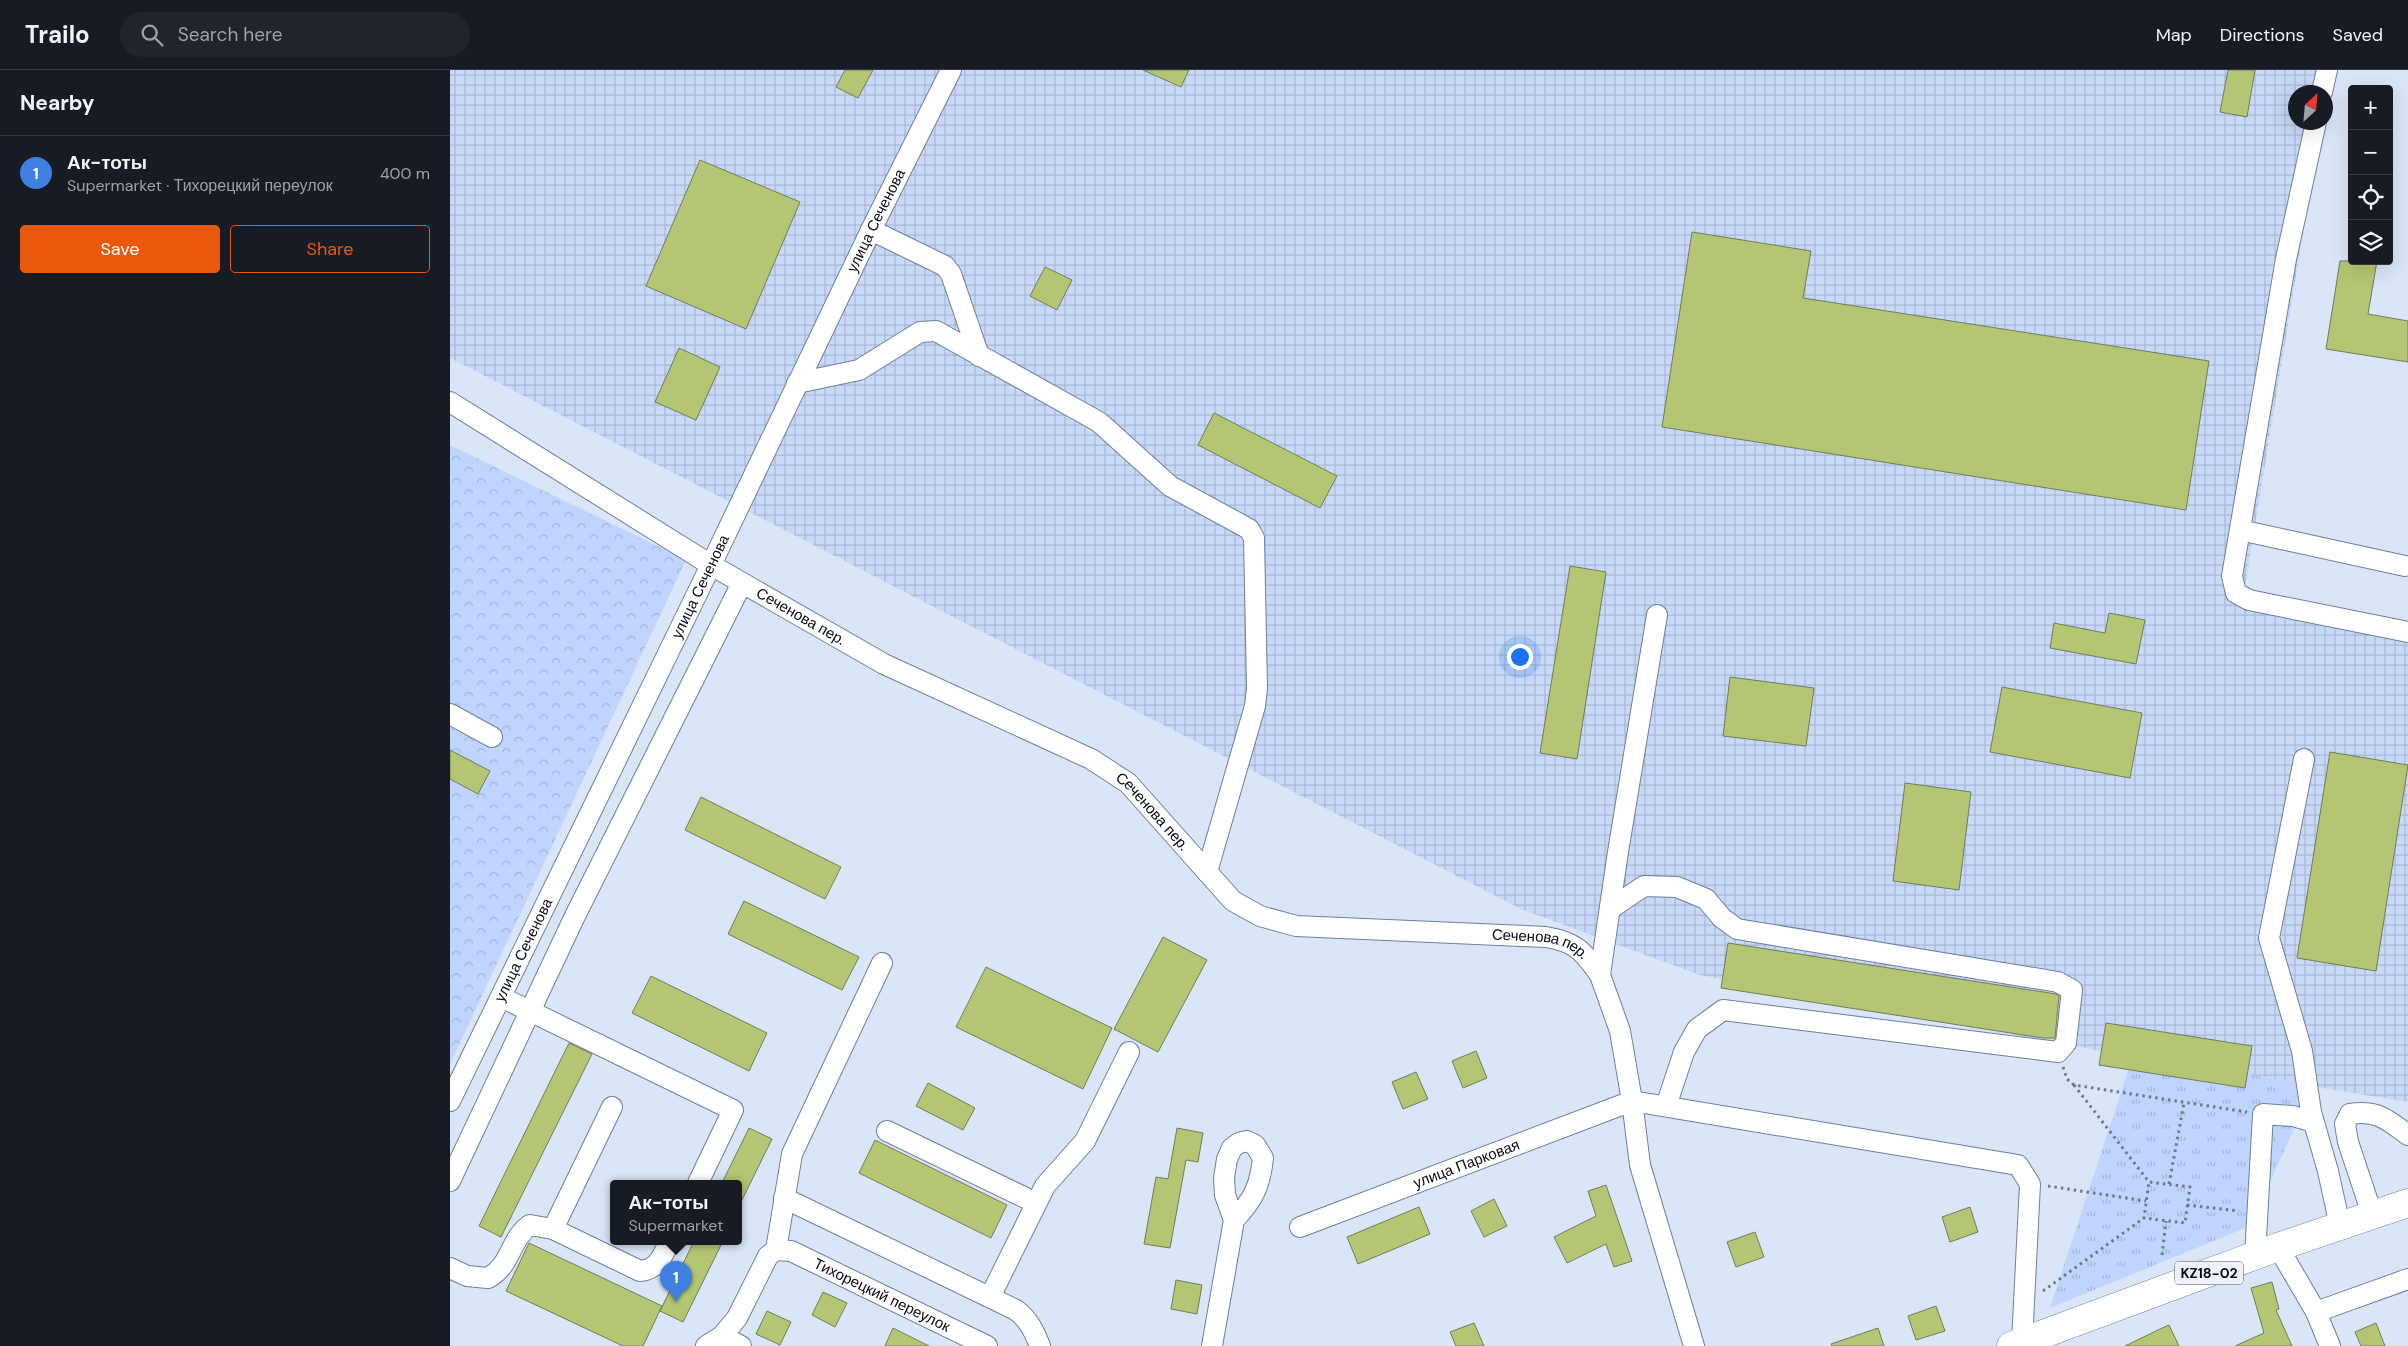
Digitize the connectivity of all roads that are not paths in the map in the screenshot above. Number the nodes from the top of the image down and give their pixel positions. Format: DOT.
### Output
graph roads {
  1 [pos="951,70"];
  2 [pos="2327,70"];
  3 [pos="2324,85"];
  4 [pos="2314,130"];
  5 [pos="871,230"];
  6 [pos="980,356"];
  7 [pos="797,383"];
  8 [pos="450,402"];
  9 [pos="2240,530"];
  10 [pos="711,565"];
  11 [pos="2406,566"];
  12 [pos="742,583"];
  13 [pos="1657,615"];
  14 [pos="2408,632"];
  15 [pos="450,714"];
  16 [pos="492,737"];
  17 [pos="2304,759"];
  18 [pos="1207,872"];
  19 [pos="1610,908"];
  20 [pos="882,963"];
  21 [pos="1600,975"];
  22 [pos="501,997"];
  23 [pos="529,1011"];
  24 [pos="1129,1052"];
  25 [pos="451,1095"];
  26 [pos="1632,1101"];
  27 [pos="1666,1106"];
  28 [pos="612,1107"];
  29 [pos="2313,1122"];
  30 [pos="887,1131"];
  31 [pos="2408,1134"];
  32 [pos="699,1180"];
  33 [pos="450,1181"];
  34 [pos="784,1198"];
  35 [pos="1036,1203"];
  36 [pos="2396,1203"];
  37 [pos="1234,1220"];
  38 [pos="2340,1226"];
  39 [pos="1300,1227"];
  40 [pos="553,1229"];
  41 [pos="668,1245"];
  42 [pos="776,1250"];
  43 [pos="2266,1252"];
  44 [pos="450,1268"];
  45 [pos="2408,1279"];
  46 [pos="990,1297"];
  47 [pos="2316,1312"];
  48 [pos="714,1341"];
  49 [pos="2016,1344"];
  50 [pos="741,1346"];
  51 [pos="987,1346"];
  52 [pos="1040,1346"];
  53 [pos="1212,1346"];
  54 [pos="1694,1346"];
  55 [pos="2330,1346"];
  1 -- 5 [label="street, улица Сеченова"];
  2 -- 3 [label="street"];
  4 -- 9 [label="street"];
  5 -- 6 [label="street"];
  5 -- 7 [label="street, улица Сеченова"];
  6 -- 7 [label="street"];
  6 -- 18 [label="street"];
  7 -- 10 [label="street, улица Сеченова"];
  8 -- 10 [label="street, Сеченова пер."];
  9 -- 11 [label="street"];
  9 -- 14 [label="street"];
  10 -- 12 [label="street, Сеченова пер."];
  10 -- 22 [label="street, улица Сеченова"];
  12 -- 18 [label="street, Сеченова пер."];
  12 -- 23 [label="street"];
  13 -- 19 [label="street"];
  15 -- 16 [label="street"];
  17 -- 29 [label="street"];
  18 -- 21 [label="street, Сеченова пер."];
  19 -- 21 [label="street"];
  19 -- 27 [label="street"];
  20 -- 34 [label="street"];
  21 -- 26 [label="street"];
  22 -- 23 [label="street"];
  22 -- 25 [label="street, улица Сеченова"];
  23 -- 32 [label="street"];
  23 -- 33 [label="street"];
  24 -- 35 [label="street"];
  26 -- 27 [label="street"];
  26 -- 39 [label="street, улица Парковая"];
  26 -- 54 [label="street"];
  27 -- 49 [label="street"];
  28 -- 40 [label="street"];
  29 -- 38 [label="street"];
  29 -- 43 [label="street"];
  30 -- 35 [label="street"];
  31 -- 36 [label="street"];
  34 -- 42 [label="street"];
  34 -- 46 [label="street"];
  35 -- 46 [label="street"];
  36 -- 38 [label="highway, KZ18-02"];
  37 -- 53 [label="street"];
  38 -- 43 [label="highway, KZ18-02"];
  40 -- 41 [label="street"];
  40 -- 44 [label="street"];
  42 -- 48 [label="street"];
  42 -- 51 [label="street, Тихорецкий переулок"];
  43 -- 47 [label="street"];
  43 -- 49 [label="highway, KZ18-02"];
  45 -- 47 [label="street"];
  46 -- 52 [label="street"];
  47 -- 55 [label="street"];
  48 -- 50 [label="street"];
}
